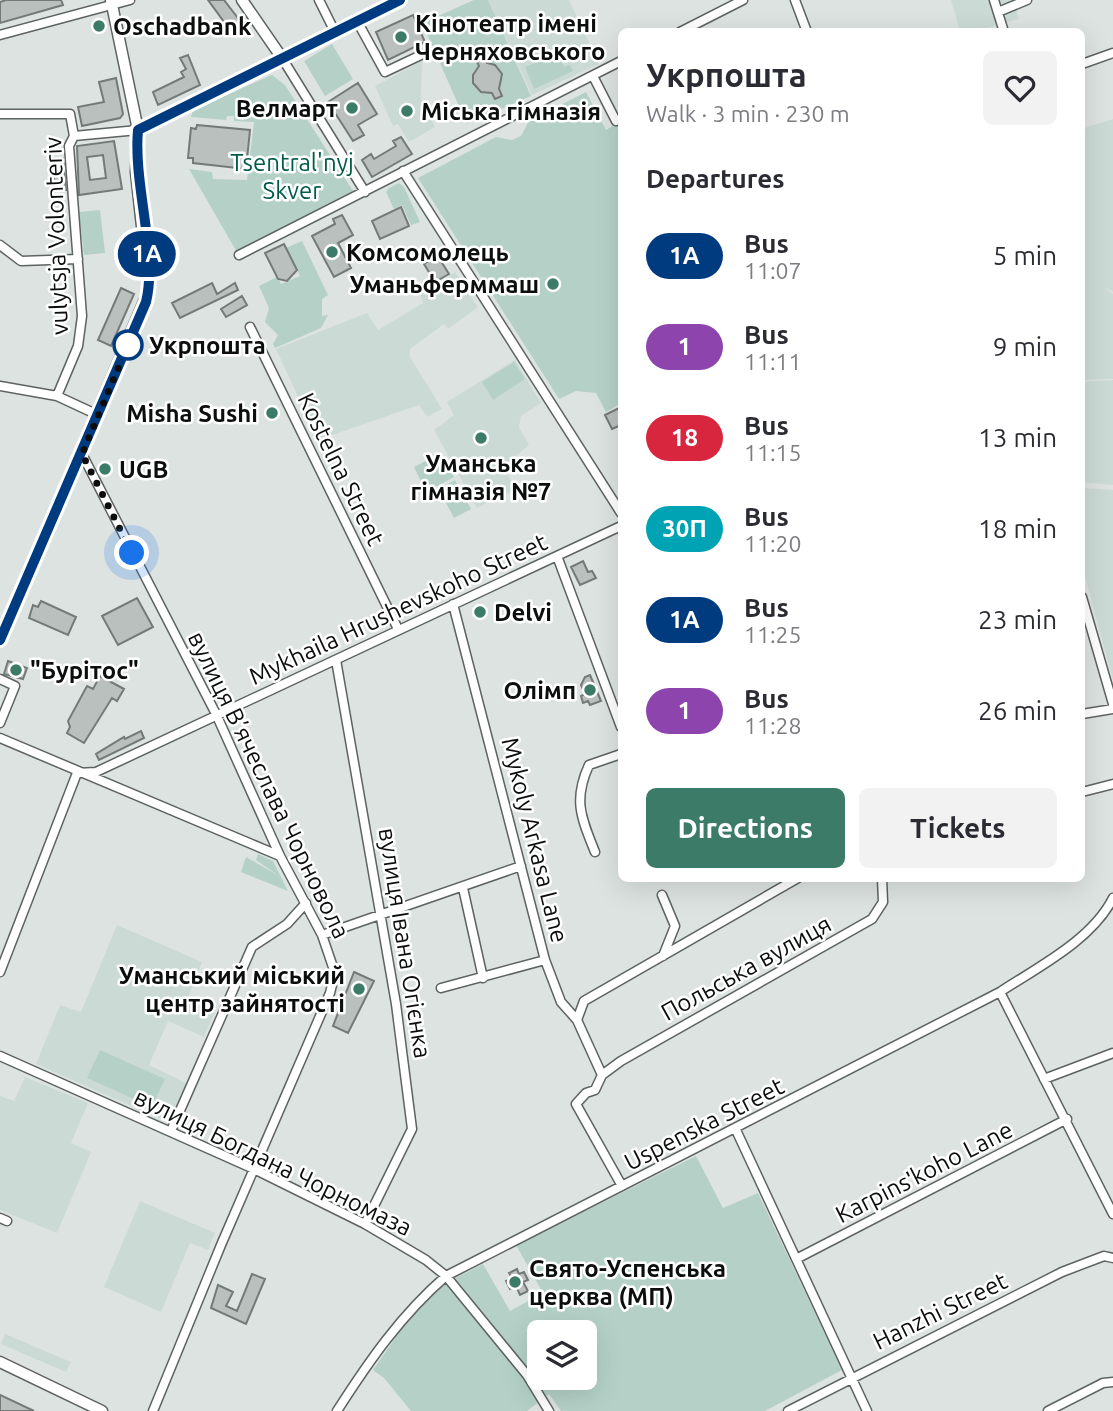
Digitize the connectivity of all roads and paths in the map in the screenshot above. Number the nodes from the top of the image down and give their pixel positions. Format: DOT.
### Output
graph roads {
  1 [pos="130,0"];
  2 [pos="242,0"];
  3 [pos="319,0"];
  4 [pos="400,0"];
  5 [pos="743,0"];
  6 [pos="795,0"];
  7 [pos="994,0"];
  8 [pos="1027,0"];
  9 [pos="112,2"];
  10 [pos="998,12"];
  11 [pos="357,21"];
  12 [pos="688,28"];
  13 [pos="806,28"];
  14 [pos="1003,28"];
  15 [pos="335,32"];
  16 [pos="0,35"];
  17 [pos="1113,53"];
  18 [pos="421,55"];
  19 [pos="282,58"];
  20 [pos="618,63"];
  21 [pos="1085,63"];
  22 [pos="593,76"];
  23 [pos="0,114"];
  24 [pos="616,121"];
  25 [pos="138,130"];
  26 [pos="74,136"];
  27 [pos="403,171"];
  28 [pos="365,191"];
  29 [pos="0,245"];
  30 [pos="239,255"];
  31 [pos="78,259"];
  32 [pos="250,327"];
  33 [pos="0,386"];
  34 [pos="57,396"];
  35 [pos="98,415"];
  36 [pos="82,454"];
  37 [pos="618,508"];
  38 [pos="618,527"];
  39 [pos="557,556"];
  40 [pos="453,604"];
  41 [pos="1085,608"];
  42 [pos="398,629"];
  43 [pos="0,640"];
  44 [pos="337,660"];
  45 [pos="0,679"];
  46 [pos="1113,707"];
  47 [pos="1085,712"];
  48 [pos="216,714"];
  49 [pos="618,719"];
  50 [pos="0,723"];
  51 [pos="0,738"];
  52 [pos="618,755"];
  53 [pos="77,773"];
  54 [pos="1113,784"];
  55 [pos="1085,791"];
  56 [pos="595,852"];
  57 [pos="280,856"];
  58 [pos="521,866"];
  59 [pos="792,882"];
  60 [pos="882,882"];
  61 [pos="463,888"];
  62 [pos="662,895"];
  63 [pos="306,903"];
  64 [pos="1112,903"];
  65 [pos="381,916"];
  66 [pos="322,935"];
  67 [pos="663,957"];
  68 [pos="545,960"];
  69 [pos="0,972"];
  70 [pos="483,978"];
  71 [pos="441,988"];
  72 [pos="1000,992"];
  73 [pos="577,1020"];
  74 [pos="1113,1053"];
  75 [pos="0,1056"];
  76 [pos="602,1075"];
  77 [pos="1044,1079"];
  78 [pos="1068,1119"];
  79 [pos="736,1130"];
  80 [pos="171,1131"];
  81 [pos="254,1169"];
  82 [pos="622,1186"];
  83 [pos="1113,1213"];
  84 [pos="365,1224"];
  85 [pos="1113,1251"];
  86 [pos="1109,1257"];
  87 [pos="797,1258"];
  88 [pos="446,1276"];
  89 [pos="0,1362"];
  90 [pos="853,1376"];
  91 [pos="1113,1382"];
  92 [pos="102,1411"];
  93 [pos="153,1411"];
  94 [pos="338,1411"];
  95 [pos="548,1411"];
  96 [pos="788,1411"];
  97 [pos="867,1411"];
  98 [pos="1048,1411"];
  1 -- 9 [label="street"];
  2 -- 19 [label="main road"];
  3 -- 15 [label="street"];
  4 -- 11 [label="main road"];
  5 -- 12 [label="street"];
  6 -- 13 [label="street"];
  7 -- 10 [label="street"];
  8 -- 10 [label="street"];
  9 -- 16 [label="street"];
  9 -- 25 [label="main road"];
  10 -- 14 [label="street"];
  11 -- 15 [label="main road"];
  11 -- 18 [label="street"];
  15 -- 19 [label="main road"];
  17 -- 21 [label="street"];
  19 -- 25 [label="main road"];
  19 -- 28 [label="street"];
  20 -- 22 [label="street"];
  22 -- 24 [label="street"];
  22 -- 27 [label="street"];
  23 -- 26 [label="street, vulytsja Volonteriv"];
  25 -- 26 [label="street"];
  25 -- 35 [label="main road"];
  26 -- 31 [label="street, vulytsja Volonteriv"];
  27 -- 28 [label="street"];
  27 -- 37 [label="street"];
  28 -- 30 [label="street"];
  29 -- 31 [label="street"];
  31 -- 34 [label="street, vulytsja Volonteriv"];
  32 -- 42 [label="street, Kostelna Street"];
  33 -- 34 [label="street"];
  34 -- 35 [label="street"];
  35 -- 36 [label="main road"];
  36 -- 43 [label="main road"];
  36 -- 48 [label="street, вулиця В’ячеслава Чорновола"];
  38 -- 39 [label="street, Mykhaila Hrushevskoho Street"];
  39 -- 40 [label="street, Mykhaila Hrushevskoho Street"];
  39 -- 49 [label="street"];
  40 -- 42 [label="street, Mykhaila Hrushevskoho Street"];
  40 -- 58 [label="street, Mykoly Arkasa Lane"];
  41 -- 46 [label="street"];
  42 -- 44 [label="street, Mykhaila Hrushevskoho Street"];
  44 -- 48 [label="street, Mykhaila Hrushevskoho Street"];
  44 -- 65 [label="street, вулиця Івана Огієнка"];
  45 -- 50 [label="street"];
  46 -- 47 [label="street"];
  48 -- 53 [label="street, Mykhaila Hrushevskoho Street"];
  48 -- 57 [label="street, вулиця В’ячеслава Чорновола"];
  51 -- 53 [label="street"];
  52 -- 56 [label="street"];
  53 -- 57 [label="street"];
  53 -- 69 [label="street"];
  54 -- 55 [label="street"];
  57 -- 63 [label="street, вулиця В’ячеслава Чорновола"];
  58 -- 61 [label="street"];
  58 -- 68 [label="street, Mykoly Arkasa Lane"];
  59 -- 67 [label="street"];
  60 -- 76 [label="street, Польська вулиця"];
  61 -- 65 [label="street"];
  61 -- 70 [label="street"];
  62 -- 67 [label="street"];
  63 -- 66 [label="street, вулиця В’ячеслава Чорновола"];
  63 -- 80 [label="street"];
  64 -- 72 [label="street, Uspenska Street"];
  65 -- 66 [label="street"];
  65 -- 84 [label="street, вулиця Івана Огієнка"];
  66 -- 81 [label="street, вулиця В’ячеслава Чорновола"];
  67 -- 73 [label="street"];
  68 -- 70 [label="street"];
  68 -- 73 [label="street, Mykoly Arkasa Lane"];
  70 -- 71 [label="street"];
  72 -- 77 [label="street"];
  72 -- 79 [label="street, Uspenska Street"];
  73 -- 76 [label="street, Mykoly Arkasa Lane"];
  74 -- 77 [label="street"];
  75 -- 80 [label="street, вулиця Богдана Чорномаза"];
  76 -- 82 [label="street, Польська вулиця"];
  77 -- 78 [label="street"];
  78 -- 83 [label="street"];
  78 -- 87 [label="street, Karpinsʹkoho Lane"];
  79 -- 82 [label="street, Uspenska Street"];
  79 -- 87 [label="street"];
  80 -- 81 [label="street, вулиця Богдана Чорномаза"];
  81 -- 84 [label="street, вулиця Богдана Чорномаза"];
  81 -- 93 [label="street, вулиця В’ячеслава Чорновола"];
  82 -- 88 [label="street, Uspenska Street"];
  84 -- 88 [label="street, вулиця Богдана Чорномаза"];
  85 -- 86 [label="street, Hanzhi Street"];
  86 -- 90 [label="street, Hanzhi Street"];
  87 -- 90 [label="street"];
  88 -- 94 [label="street, Uspenska Street"];
  88 -- 95 [label="street, вулиця Богдана Чорномаза"];
  89 -- 92 [label="main road"];
  90 -- 96 [label="street, Hanzhi Street"];
  90 -- 97 [label="street"];
  91 -- 98 [label="street"];
}
